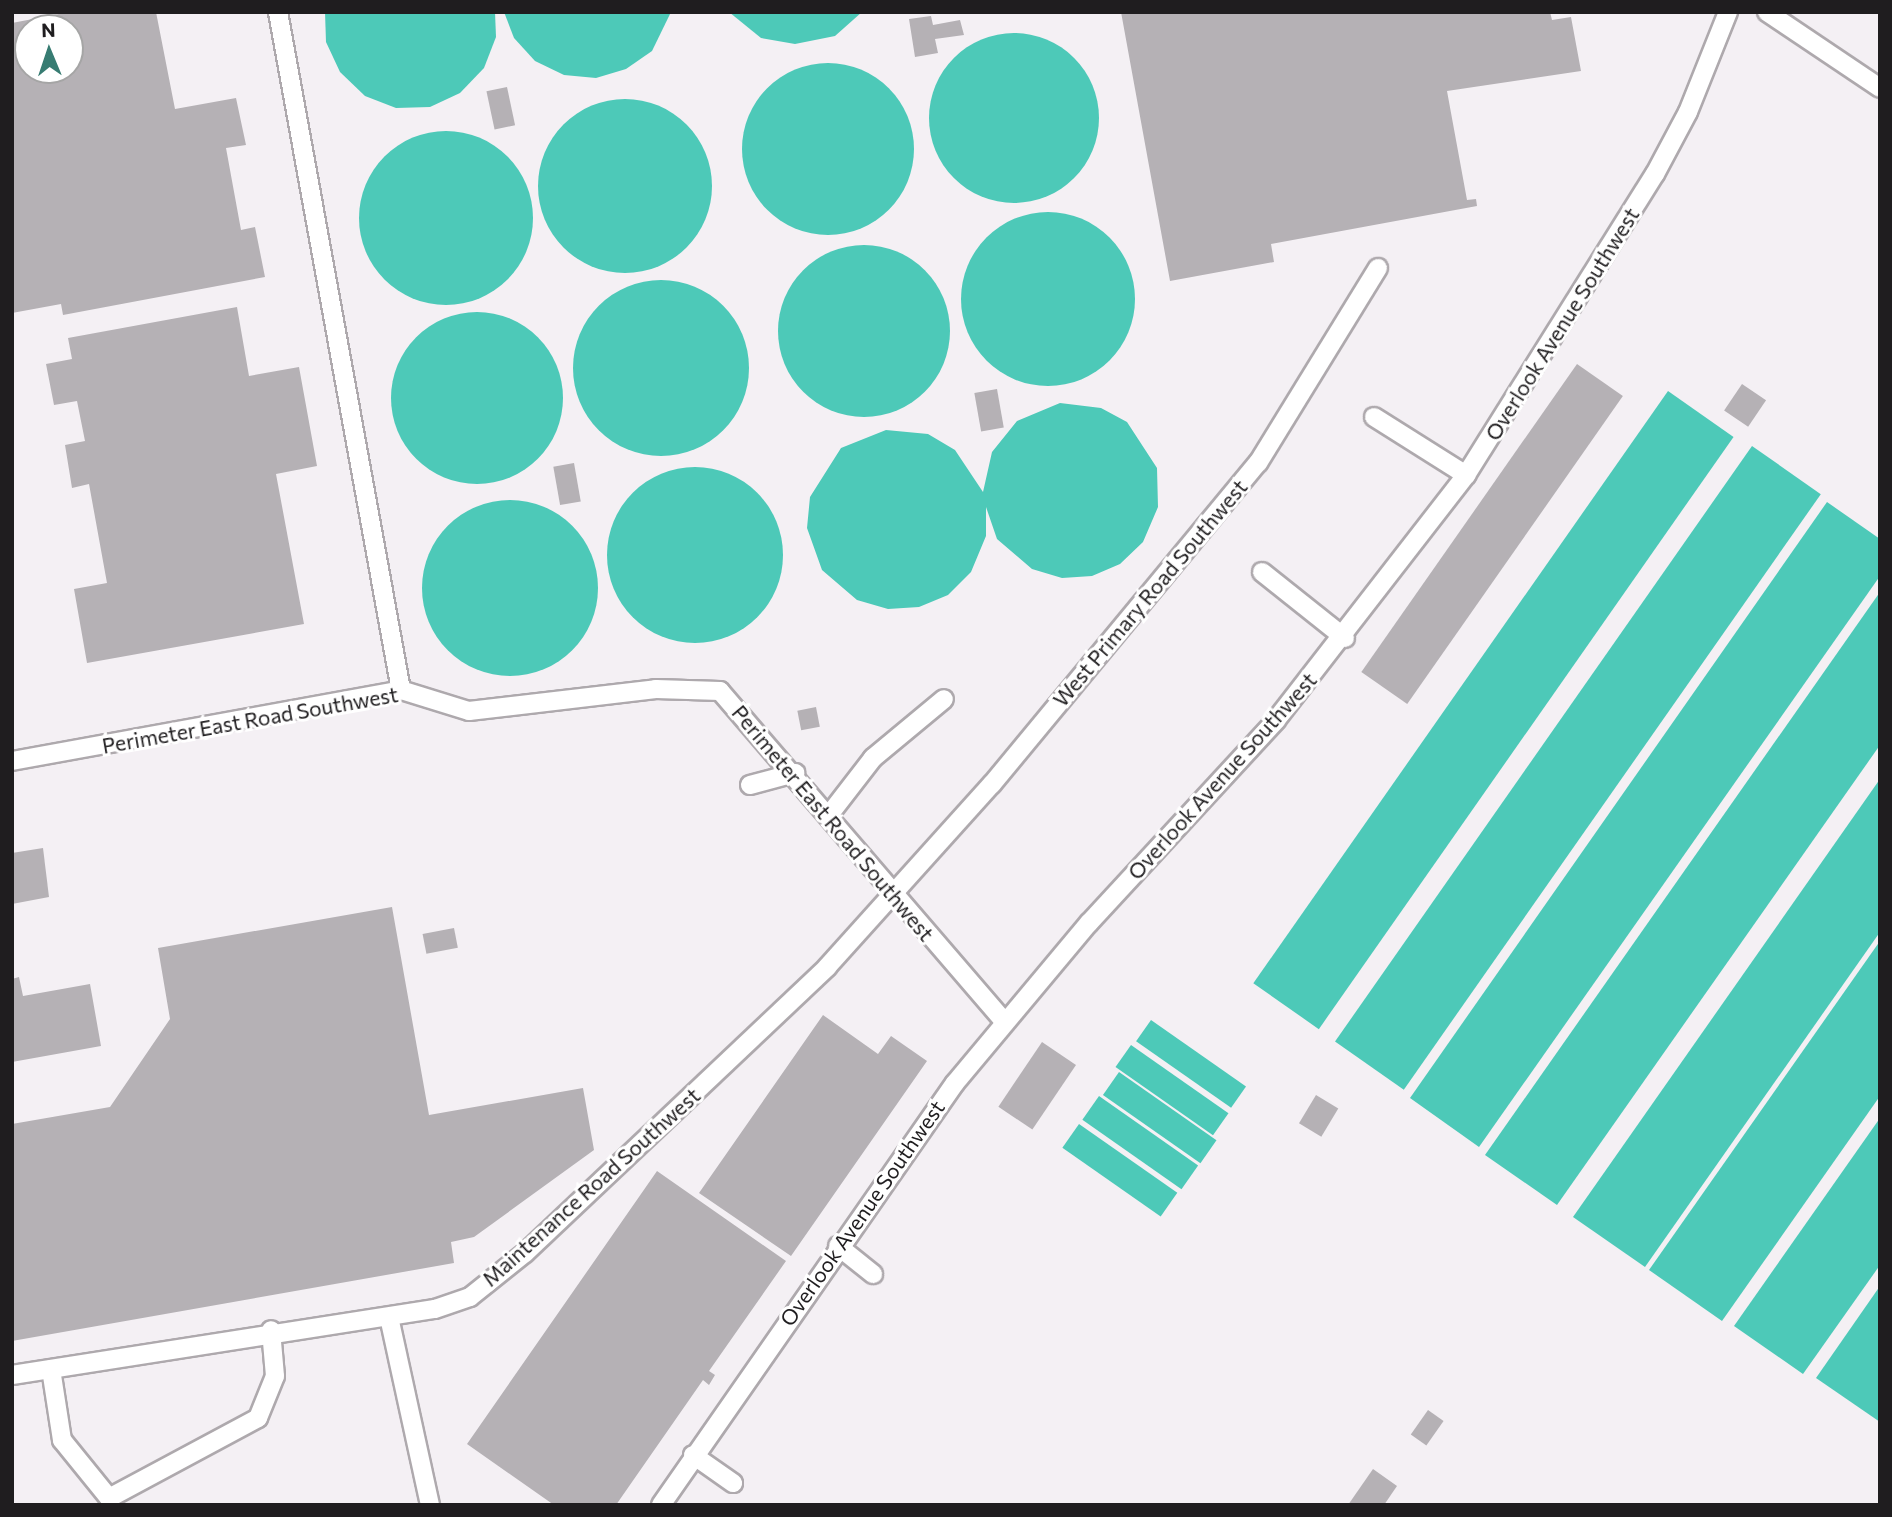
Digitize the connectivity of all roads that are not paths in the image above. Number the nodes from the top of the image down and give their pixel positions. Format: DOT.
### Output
graph roads {
  1 [pos="278,12"];
  2 [pos="1728,12"];
  3 [pos="1767,12"];
  4 [pos="1880,88"];
  5 [pos="1378,268"];
  6 [pos="1374,416"];
  7 [pos="1466,475"];
  8 [pos="1262,572"];
  9 [pos="1345,638"];
  10 [pos="401,690"];
  11 [pos="944,699"];
  12 [pos="12,761"];
  13 [pos="795,774"];
  14 [pos="750,785"];
  15 [pos="830,815"];
  16 [pos="892,898"];
  17 [pos="1005,1022"];
  18 [pos="838,1247"];
  19 [pos="873,1274"];
  20 [pos="388,1317"];
  21 [pos="271,1330"];
  22 [pos="51,1369"];
  23 [pos="12,1375"];
  24 [pos="693,1455"];
  25 [pos="733,1483"];
  26 [pos="430,1505"];
  27 [pos="661,1505"];
  1 -- 10 [label="lane"];
  2 -- 7 [label="lane, Overlook Avenue Southwest"];
  3 -- 4 [label="lane"];
  5 -- 16 [label="lane, West Primary Road Southwest"];
  6 -- 7 [label="lane"];
  7 -- 9 [label="lane, Overlook Avenue Southwest"];
  8 -- 9 [label="lane"];
  9 -- 17 [label="lane, Overlook Avenue Southwest"];
  10 -- 12 [label="lane, Perimeter East Road Southwest"];
  10 -- 13 [label="lane, Perimeter East Road Southwest"];
  11 -- 15 [label="lane"];
  13 -- 14 [label="lane"];
  13 -- 15 [label="lane, Perimeter East Road Southwest"];
  15 -- 16 [label="lane, Perimeter East Road Southwest"];
  16 -- 17 [label="lane, Perimeter East Road Southwest"];
  16 -- 20 [label="lane, Maintenance Road Southwest"];
  17 -- 18 [label="lane, Overlook Avenue Southwest"];
  18 -- 19 [label="lane"];
  18 -- 24 [label="lane, Overlook Avenue Southwest"];
  20 -- 21 [label="lane, Maintenance Road Southwest"];
  20 -- 26 [label="lane"];
  21 -- 22 [label="lane, Maintenance Road Southwest"];
  21 -- 22 [label="lane"];
  22 -- 23 [label="lane, Maintenance Road Southwest"];
  24 -- 25 [label="lane"];
  24 -- 27 [label="lane, Overlook Avenue Southwest"];
}
